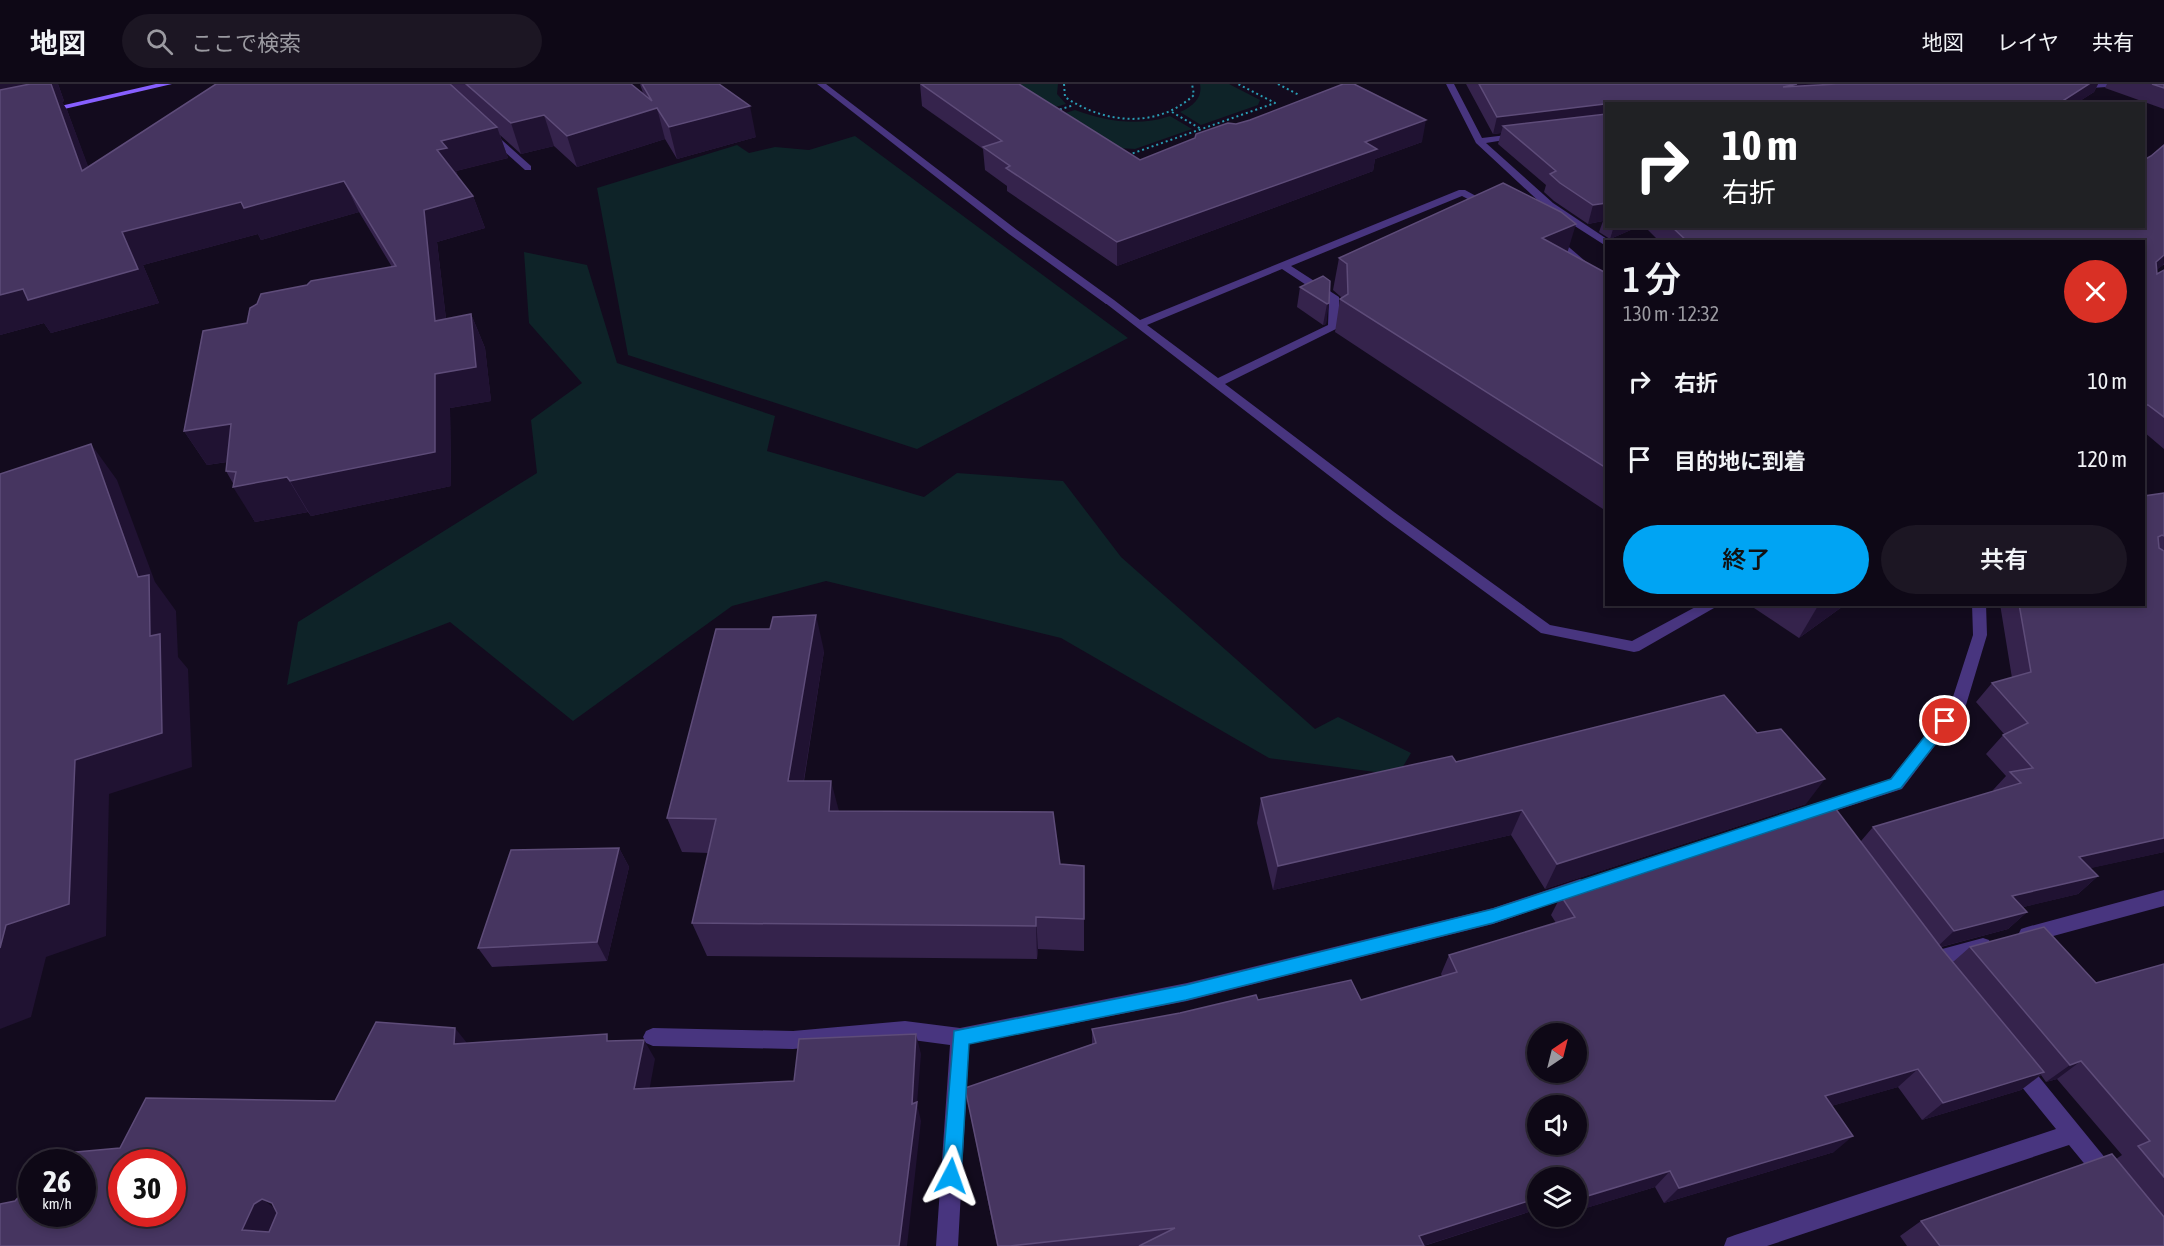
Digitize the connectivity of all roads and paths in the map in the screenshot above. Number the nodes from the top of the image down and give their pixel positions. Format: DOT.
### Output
graph roads {
  1 [pos="168,84"];
  2 [pos="821,84"];
  3 [pos="1064,84"];
  4 [pos="1192,84"];
  5 [pos="1238,84"];
  6 [pos="1278,84"];
  7 [pos="1450,84"];
  8 [pos="2107,84"];
  9 [pos="2070,87"];
  10 [pos="1299,95"];
  11 [pos="1075,105"];
  12 [pos="34,112"];
  13 [pos="1172,112"];
  14 [pos="1048,114"];
  15 [pos="1227,120"];
  16 [pos="1236,125"];
  17 [pos="1202,129"];
  18 [pos="486,130"];
  19 [pos="1537,134"];
  20 [pos="1479,141"];
  21 [pos="1121,155"];
  22 [pos="528,168"];
  23 [pos="1504,213"];
  24 [pos="1605,226"];
  25 [pos="1584,228"];
  26 [pos="1545,234"];
  27 [pos="1605,242"];
  28 [pos="1283,265"];
  29 [pos="1605,283"];
  30 [pos="1140,324"];
  31 [pos="1218,383"];
  32 [pos="1710,606"];
  33 [pos="1978,606"];
  34 [pos="1818,809"];
  35 [pos="1796,816"];
  36 [pos="1832,828"];
  37 [pos="1594,883"];
  38 [pos="2164,898"];
  39 [pos="1917,942"];
  40 [pos="1931,960"];
  41 [pos="1946,979"];
  42 [pos="653,1037"];
  43 [pos="960,1037"];
  44 [pos="2006,1052"];
  45 [pos="2073,1134"];
  46 [pos="2122,1194"];
  47 [pos="947,1246"];
  48 [pos="1735,1246"];
  1 -- 12 [label="street"];
  2 -- 30 [label="street"];
  3 -- 11 [label="path"];
  4 -- 13 [label="path"];
  5 -- 15 [label="path"];
  6 -- 10 [label="path"];
  7 -- 20 [label="street"];
  8 -- 9 [label="street"];
  11 -- 13 [label="path"];
  11 -- 14 [label="path"];
  13 -- 17 [label="path"];
  15 -- 16 [label="path"];
  15 -- 17 [label="path"];
  17 -- 21 [label="path"];
  18 -- 22 [label="street"];
  19 -- 20 [label="street"];
  20 -- 25 [label="street"];
  23 -- 28 [label="street"];
  24 -- 25 [label="street"];
  25 -- 27 [label="street"];
  26 -- 29 [label="street"];
  28 -- 30 [label="street"];
  28 -- 31 [label="street"];
  30 -- 31 [label="street"];
  31 -- 32 [label="street"];
  33 -- 34 [label="street"];
  34 -- 35 [label="street"];
  34 -- 36 [label="street"];
  37 -- 43 [label="street"];
  38 -- 40 [label="street"];
  39 -- 40 [label="street"];
  40 -- 41 [label="street"];
  42 -- 43 [label="street"];
  43 -- 47 [label="street"];
  44 -- 45 [label="street"];
  45 -- 46 [label="street"];
  45 -- 48 [label="street"];
}
